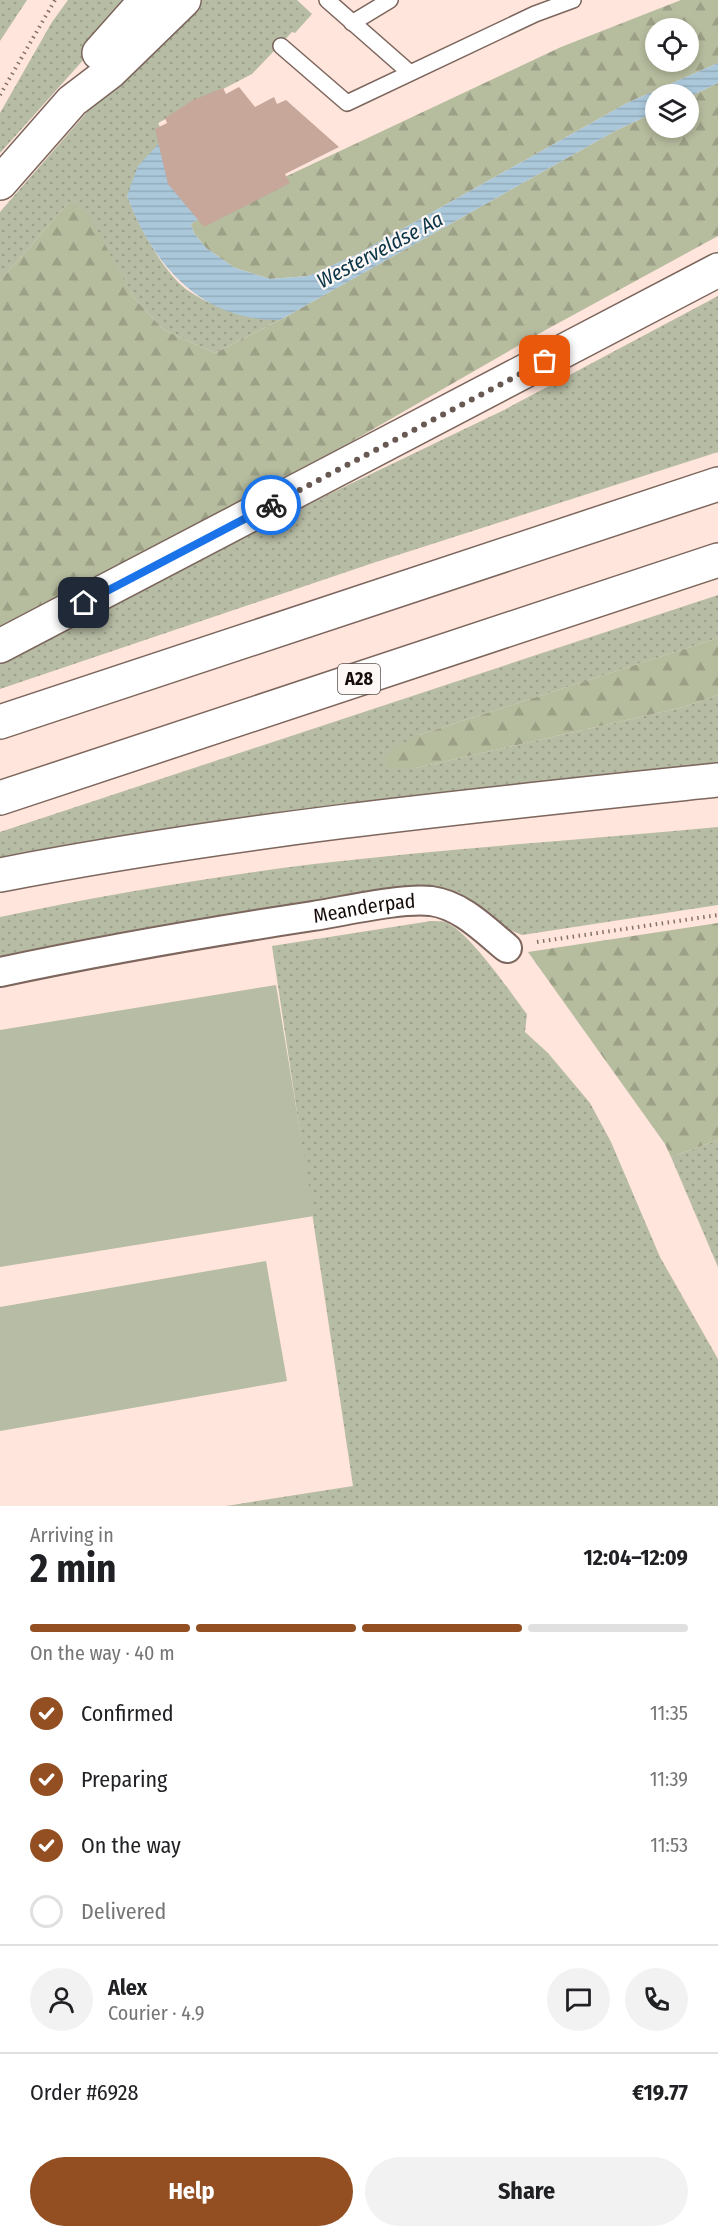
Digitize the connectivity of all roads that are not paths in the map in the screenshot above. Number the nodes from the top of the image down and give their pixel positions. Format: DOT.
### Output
graph roads {
  1 [pos="146,0"];
  2 [pos="184,0"];
  3 [pos="327,0"];
  4 [pos="390,0"];
  5 [pos="573,0"];
  6 [pos="352,23"];
  7 [pos="281,46"];
  8 [pos="409,72"];
  9 [pos="72,101"];
  10 [pos="0,183"];
  11 [pos="718,270"];
  12 [pos="718,484"];
  13 [pos="718,560"];
  14 [pos="0,646"];
  15 [pos="0,722"];
  16 [pos="718,780"];
  17 [pos="0,798"];
  18 [pos="0,875"];
  19 [pos="507,948"];
  20 [pos="0,972"];
  1 -- 9 [label="main road"];
  2 -- 9 [label="main road"];
  3 -- 6 [label="lane"];
  4 -- 6 [label="lane"];
  5 -- 8 [label="lane"];
  6 -- 8 [label="lane"];
  7 -- 8 [label="lane"];
  9 -- 10 [label="main road"];
  11 -- 14 [label="main road"];
  12 -- 15 [label="main road"];
  13 -- 17 [label="main road, A28"];
  16 -- 18 [label="main road"];
  19 -- 20 [label="street, Meanderpad"];
}
